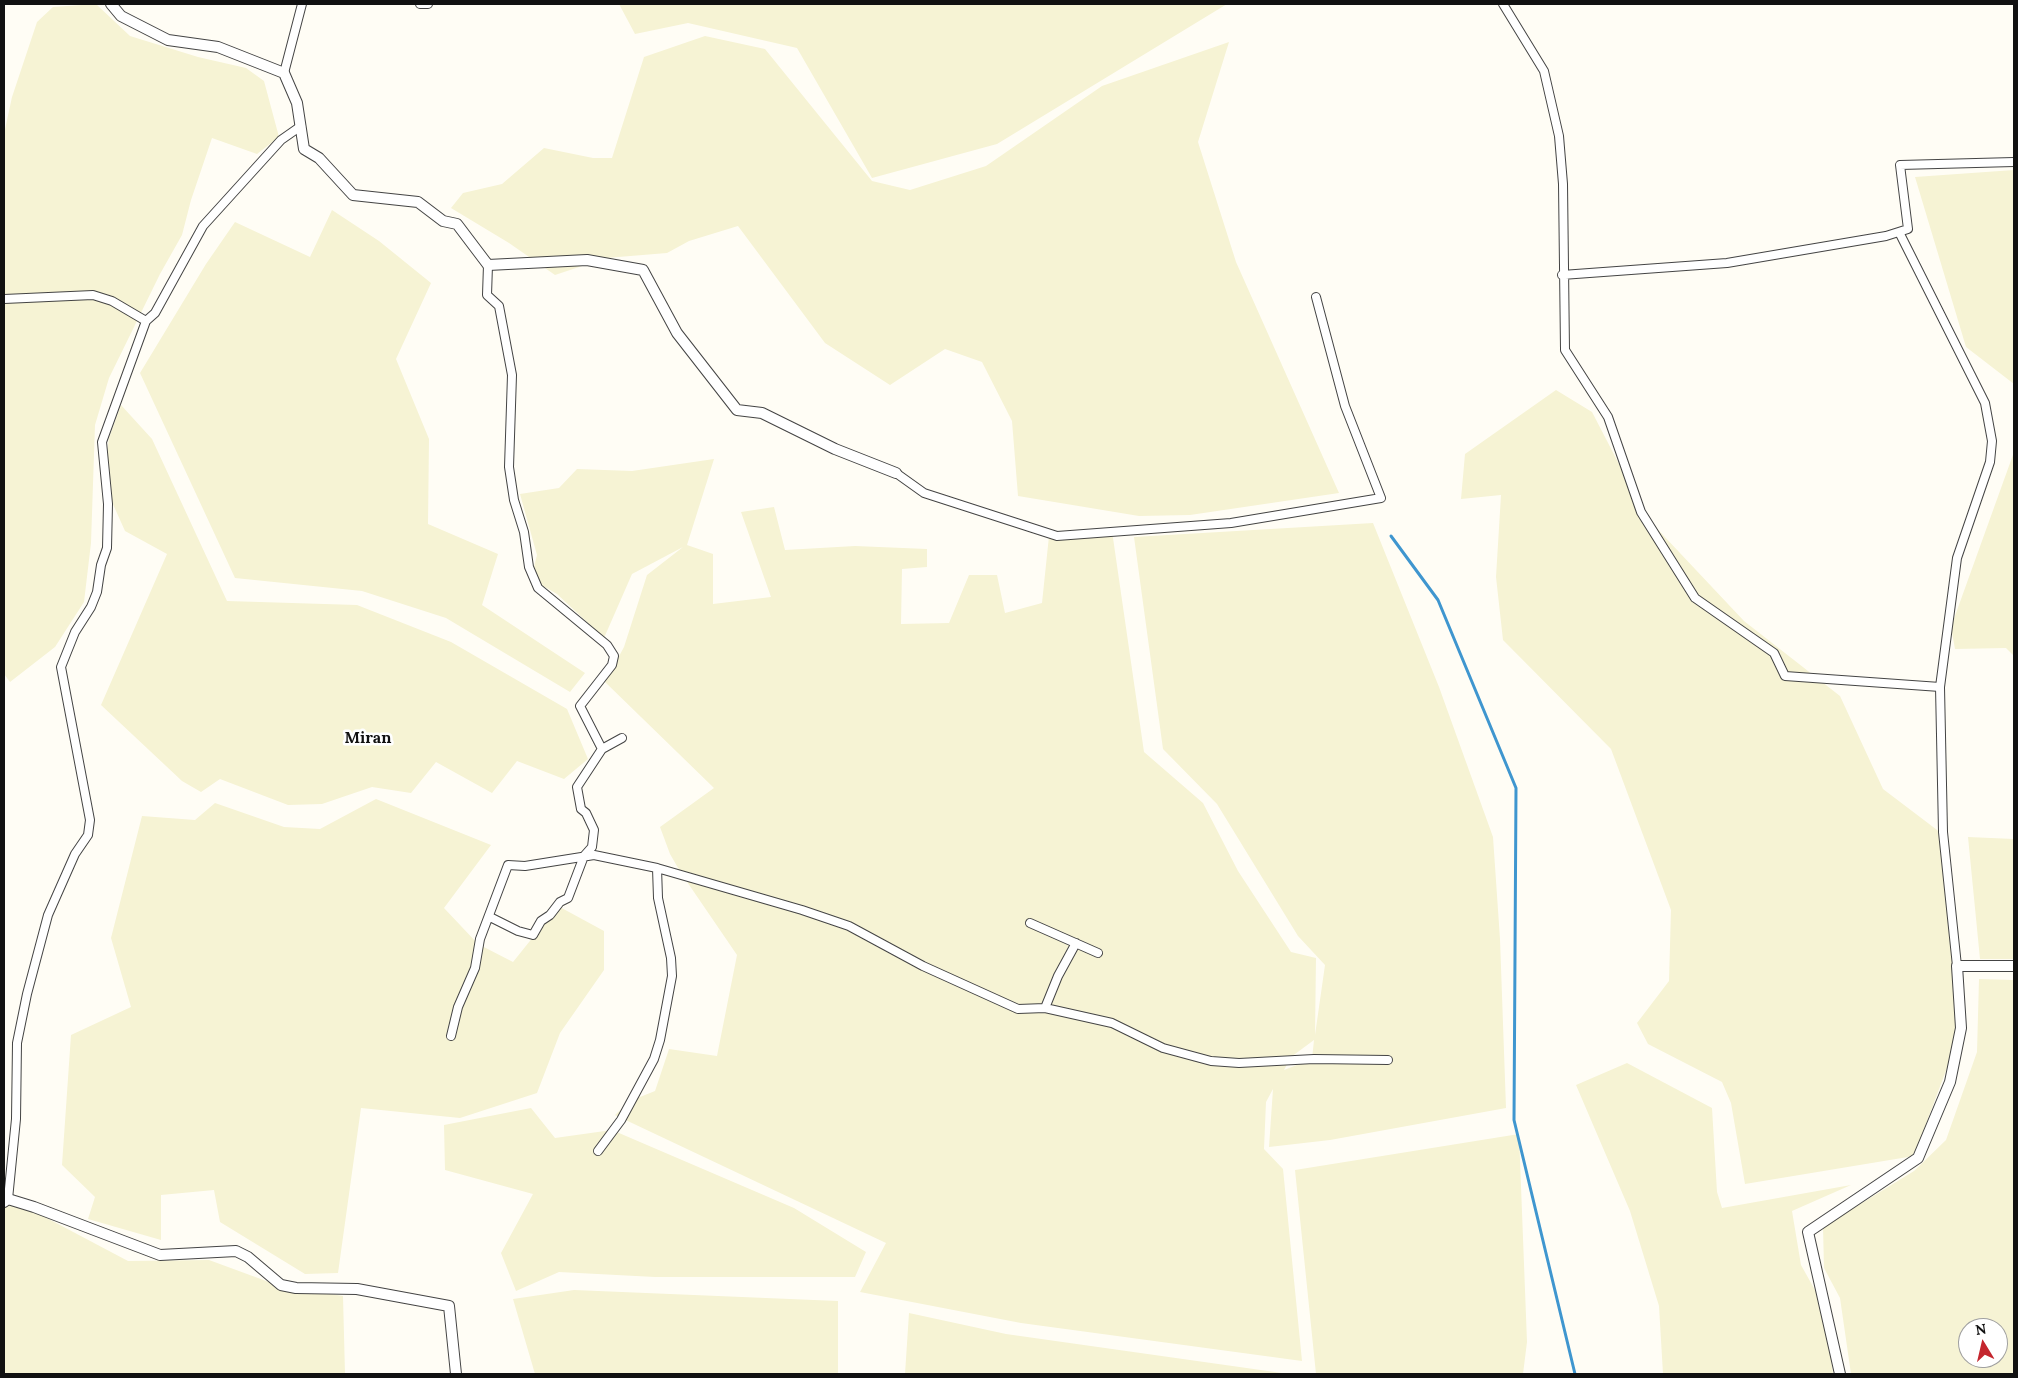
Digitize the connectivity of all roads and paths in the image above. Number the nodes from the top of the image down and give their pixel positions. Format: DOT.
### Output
graph roads {
  1 [pos="111,4"];
  2 [pos="302,4"];
  3 [pos="420,4"];
  4 [pos="428,4"];
  5 [pos="1503,4"];
  6 [pos="284,74"];
  7 [pos="301,126"];
  8 [pos="2014,162"];
  9 [pos="1899,232"];
  10 [pos="488,265"];
  11 [pos="1562,275"];
  12 [pos="1316,297"];
  13 [pos="4,299"];
  14 [pos="146,322"];
  15 [pos="896,473"];
  16 [pos="1940,687"];
  17 [pos="622,738"];
  18 [pos="602,750"];
  19 [pos="584,856"];
  20 [pos="657,868"];
  21 [pos="490,917"];
  22 [pos="1030,922"];
  23 [pos="1076,943"];
  24 [pos="1098,953"];
  25 [pos="1957,966"];
  26 [pos="2014,966"];
  27 [pos="1045,1008"];
  28 [pos="451,1036"];
  29 [pos="1388,1060"];
  30 [pos="598,1151"];
  31 [pos="6,1201"];
  32 [pos="456,1374"];
  33 [pos="1840,1374"];
  1 -- 6 [label="street"];
  2 -- 6 [label="street"];
  3 -- 4 [label="street"];
  5 -- 11 [label="street"];
  6 -- 7 [label="street"];
  7 -- 10 [label="street"];
  7 -- 14 [label="street"];
  8 -- 9 [label="street"];
  9 -- 11 [label="street"];
  9 -- 16 [label="street"];
  10 -- 15 [label="street"];
  10 -- 18 [label="street"];
  11 -- 16 [label="street"];
  12 -- 15 [label="street"];
  13 -- 14 [label="street"];
  14 -- 31 [label="street"];
  16 -- 25 [label="street"];
  17 -- 18 [label="street"];
  18 -- 19 [label="street"];
  19 -- 20 [label="street"];
  19 -- 21 [label="street"];
  19 -- 21 [label="street"];
  20 -- 27 [label="street"];
  20 -- 30 [label="street"];
  21 -- 28 [label="street"];
  22 -- 23 [label="street"];
  23 -- 24 [label="street"];
  23 -- 27 [label="street"];
  25 -- 26 [label="street"];
  25 -- 33 [label="street"];
  27 -- 29 [label="street"];
  31 -- 32 [label="street"];
}
